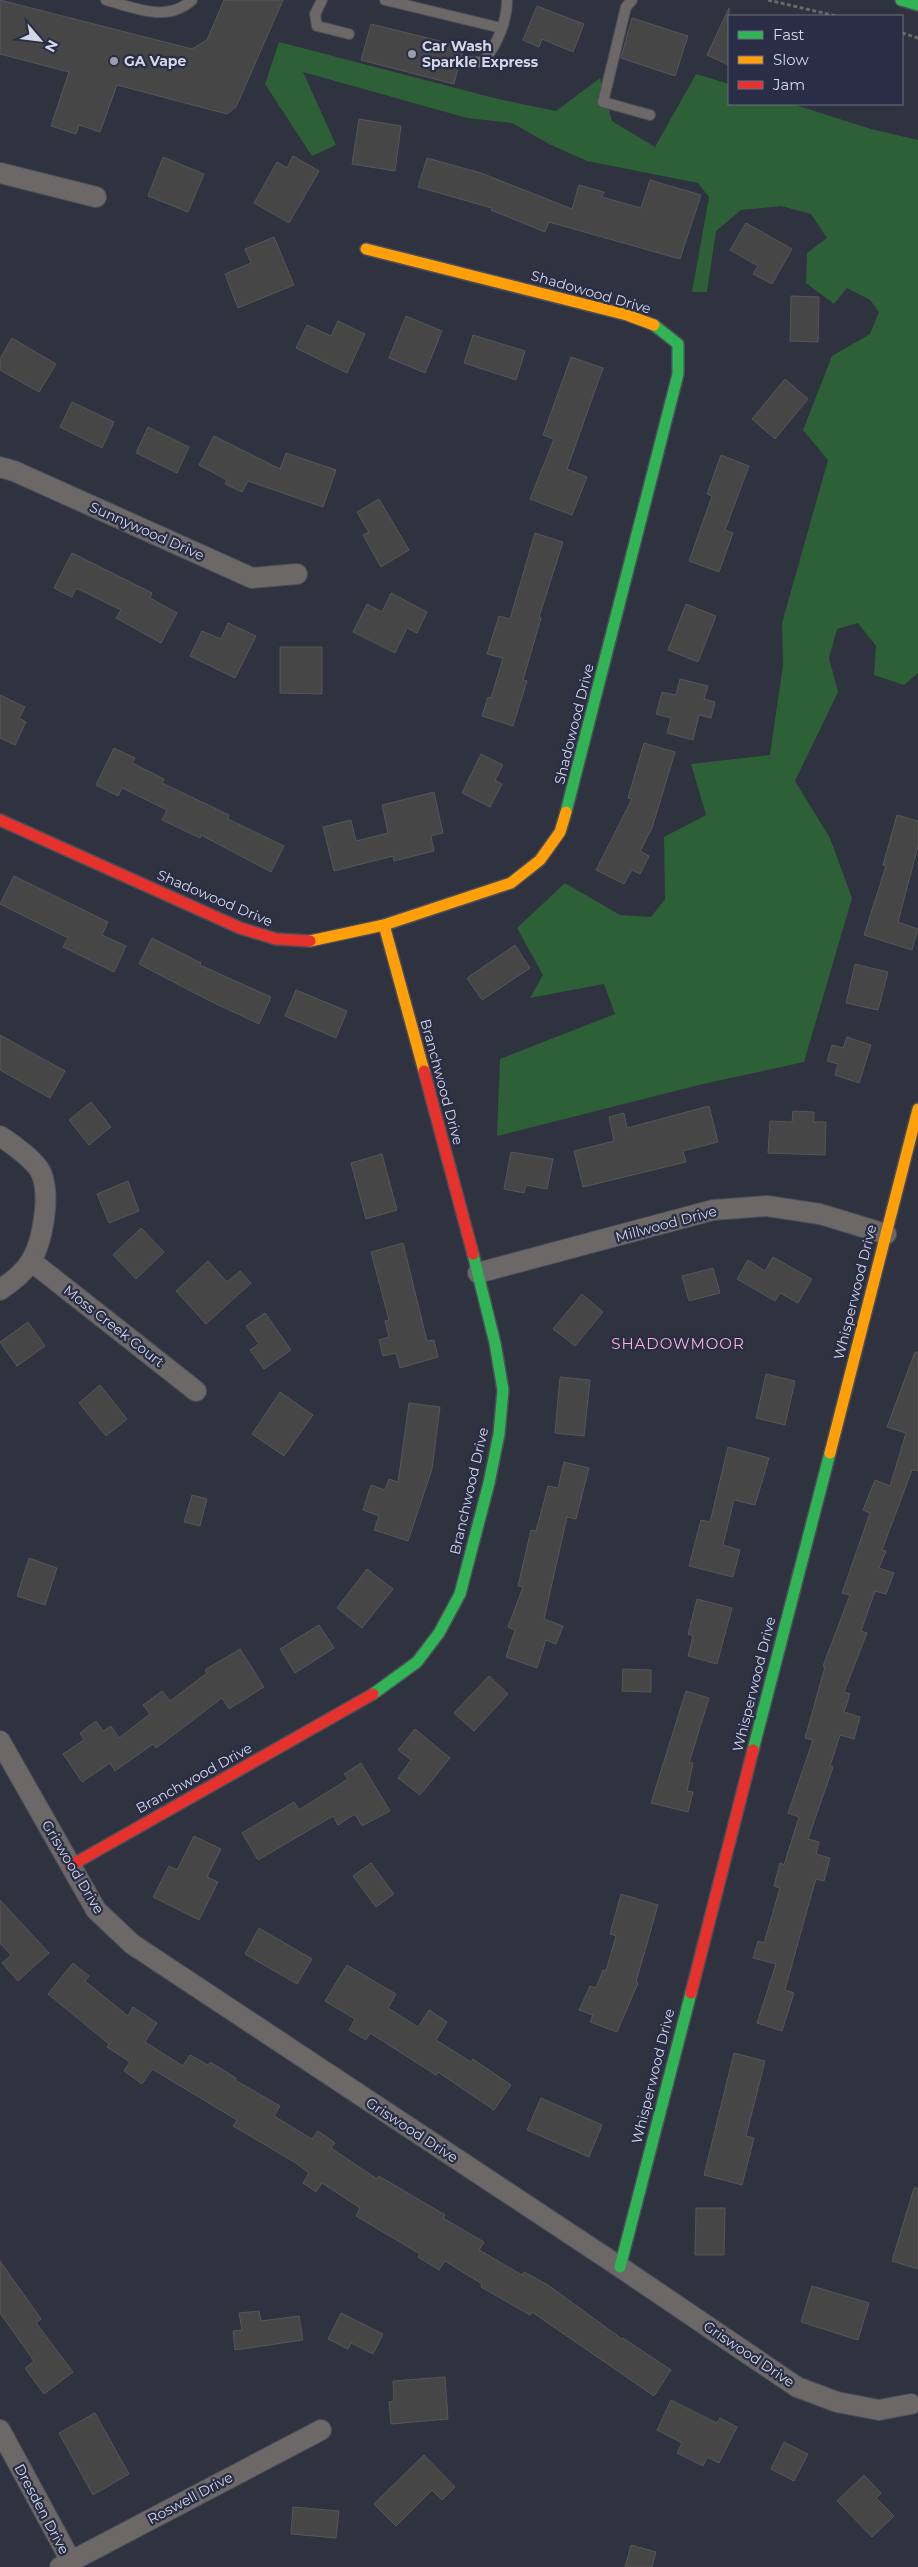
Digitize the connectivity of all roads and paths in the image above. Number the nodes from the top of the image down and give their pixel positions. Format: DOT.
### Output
graph roads {
  1 [pos="106,0"];
  2 [pos="192,0"];
  3 [pos="322,0"];
  4 [pos="385,0"];
  5 [pos="507,0"];
  6 [pos="632,0"];
  7 [pos="768,0"];
  8 [pos="901,0"];
  9 [pos="918,4"];
  10 [pos="832,15"];
  11 [pos="501,28"];
  12 [pos="903,33"];
  13 [pos="349,34"];
  14 [pos="918,38"];
  15 [pos="460,62"];
  16 [pos="650,114"];
  17 [pos="0,173"];
  18 [pos="96,198"];
  19 [pos="366,248"];
  20 [pos="0,467"];
  21 [pos="297,574"];
  22 [pos="0,820"];
  23 [pos="384,926"];
  24 [pos="918,1109"];
  25 [pos="0,1136"];
  26 [pos="886,1234"];
  27 [pos="31,1261"];
  28 [pos="478,1273"];
  29 [pos="0,1290"];
  30 [pos="196,1391"];
  31 [pos="0,1741"];
  32 [pos="70,1866"];
  33 [pos="620,2266"];
  34 [pos="916,2407"];
  35 [pos="0,2430"];
  36 [pos="321,2430"];
  37 [pos="65,2564"];
  1 -- 2 [label="lane"];
  3 -- 13 [label="lane"];
  4 -- 11 [label="lane"];
  5 -- 11 [label="lane"];
  6 -- 16 [label="lane"];
  7 -- 10 [label="path"];
  8 -- 9 [label="street"];
  11 -- 15 [label="lane"];
  12 -- 14 [label="path"];
  17 -- 18 [label="street"];
  19 -- 23 [label="street, Shadowood Drive"];
  20 -- 21 [label="street, Sunnywood Drive"];
  22 -- 23 [label="street, Shadowood Drive"];
  23 -- 28 [label="street, Branchwood Drive"];
  24 -- 26 [label="street, Whisperwood Drive"];
  25 -- 27 [label="street"];
  26 -- 28 [label="street, Millwood Drive"];
  26 -- 33 [label="street, Whisperwood Drive"];
  27 -- 29 [label="street"];
  27 -- 30 [label="street, Moss Creek Court"];
  28 -- 32 [label="street, Branchwood Drive"];
  31 -- 32 [label="street, Griswood Drive"];
  32 -- 33 [label="street, Griswood Drive"];
  33 -- 34 [label="street, Griswood Drive"];
  35 -- 37 [label="street, Dresden Drive"];
  36 -- 37 [label="street, Roswell Drive"];
}
